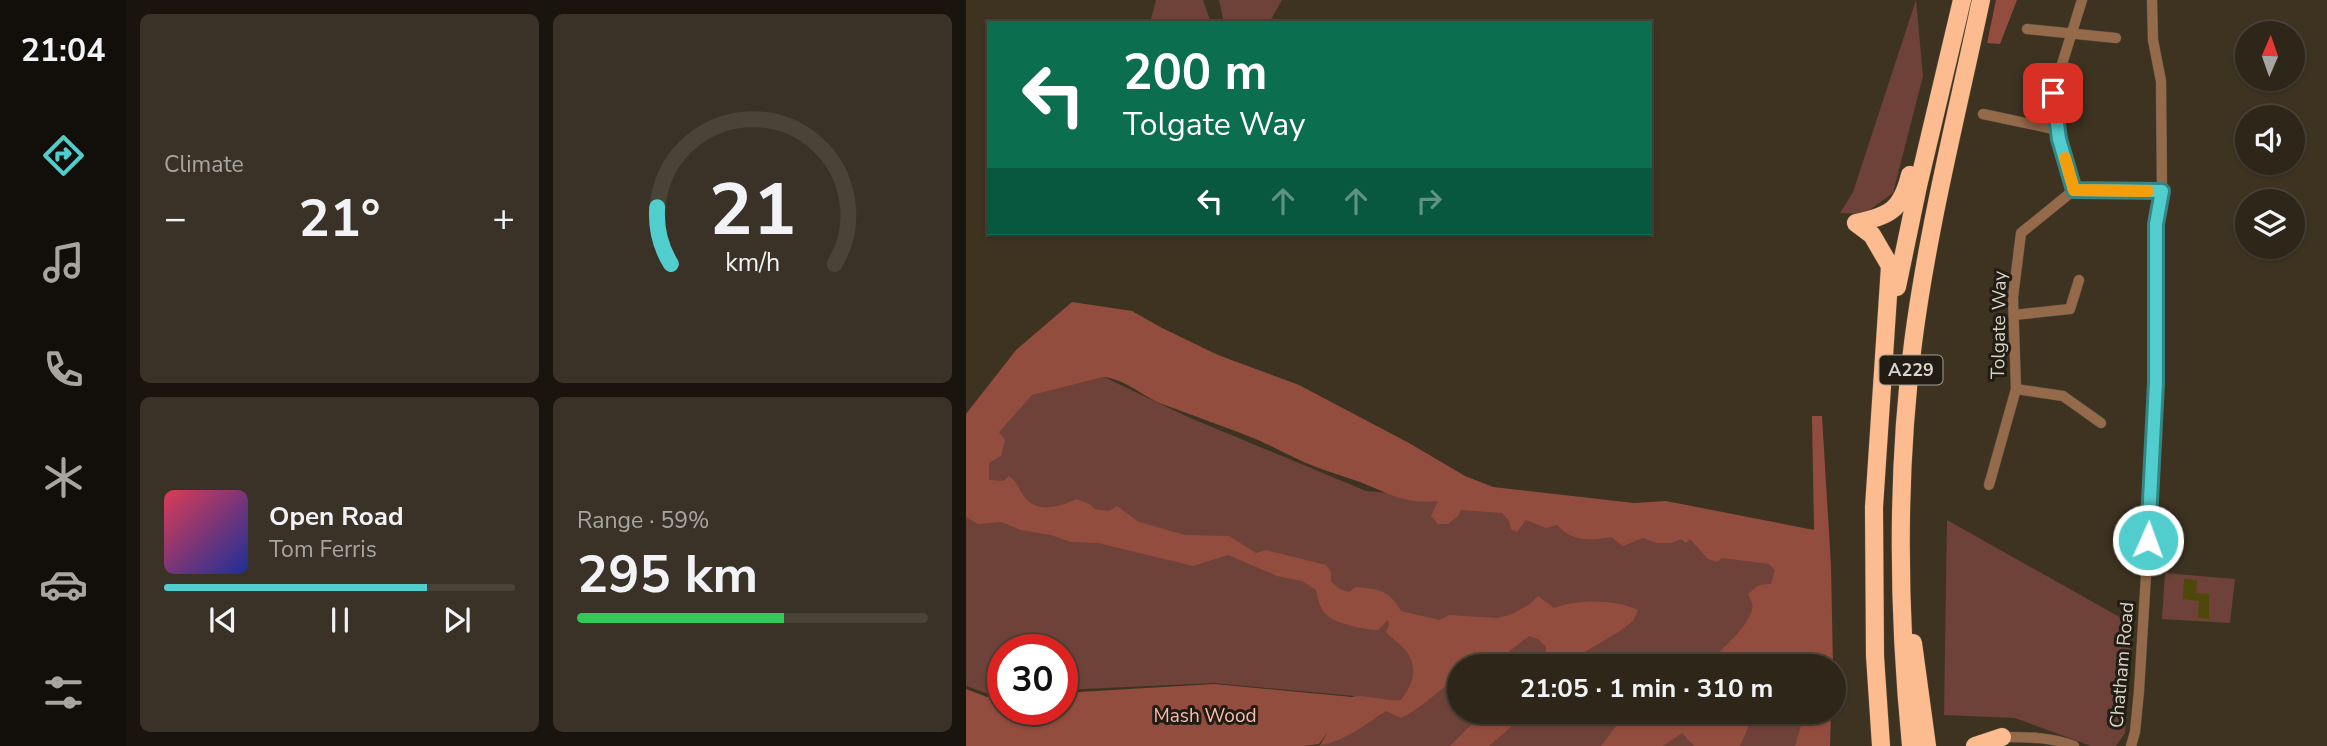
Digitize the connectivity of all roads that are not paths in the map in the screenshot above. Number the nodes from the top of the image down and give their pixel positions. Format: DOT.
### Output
graph roads {
  1 [pos="1981,0"];
  2 [pos="2082,0"];
  3 [pos="2152,0"];
  4 [pos="1961,4"];
  5 [pos="2027,29"];
  6 [pos="2071,33"];
  7 [pos="2116,38"];
  8 [pos="1983,114"];
  9 [pos="2058,130"];
  10 [pos="2074,190"];
  11 [pos="2162,191"];
  12 [pos="2079,280"];
  13 [pos="2014,315"];
  14 [pos="1883,373"];
  15 [pos="2016,389"];
  16 [pos="2101,423"];
  17 [pos="1989,485"];
  18 [pos="1901,553"];
  19 [pos="2002,737"];
  20 [pos="1881,746"];
  21 [pos="1911,746"];
  22 [pos="1927,746"];
  23 [pos="1975,746"];
  24 [pos="2074,746"];
  25 [pos="2131,746"];
  1 -- 18 [label="highway, A229"];
  2 -- 6 [label="street"];
  3 -- 11 [label="street, Chatham Road"];
  4 -- 14 [label="highway, A229"];
  4 -- 14 [label="highway"];
  5 -- 6 [label="street"];
  6 -- 7 [label="street"];
  6 -- 9 [label="street"];
  8 -- 9 [label="street"];
  9 -- 10 [label="street"];
  10 -- 11 [label="street"];
  10 -- 13 [label="street, Tolgate Way"];
  11 -- 25 [label="street, Chatham Road"];
  12 -- 13 [label="street"];
  13 -- 15 [label="street, Tolgate Way"];
  14 -- 20 [label="highway, A229"];
  15 -- 16 [label="street"];
  15 -- 17 [label="street, Tolgate Way"];
  18 -- 21 [label="highway, A229"];
  18 -- 22 [label="highway"];
  19 -- 23 [label="highway"];
  19 -- 24 [label="street"];
}
